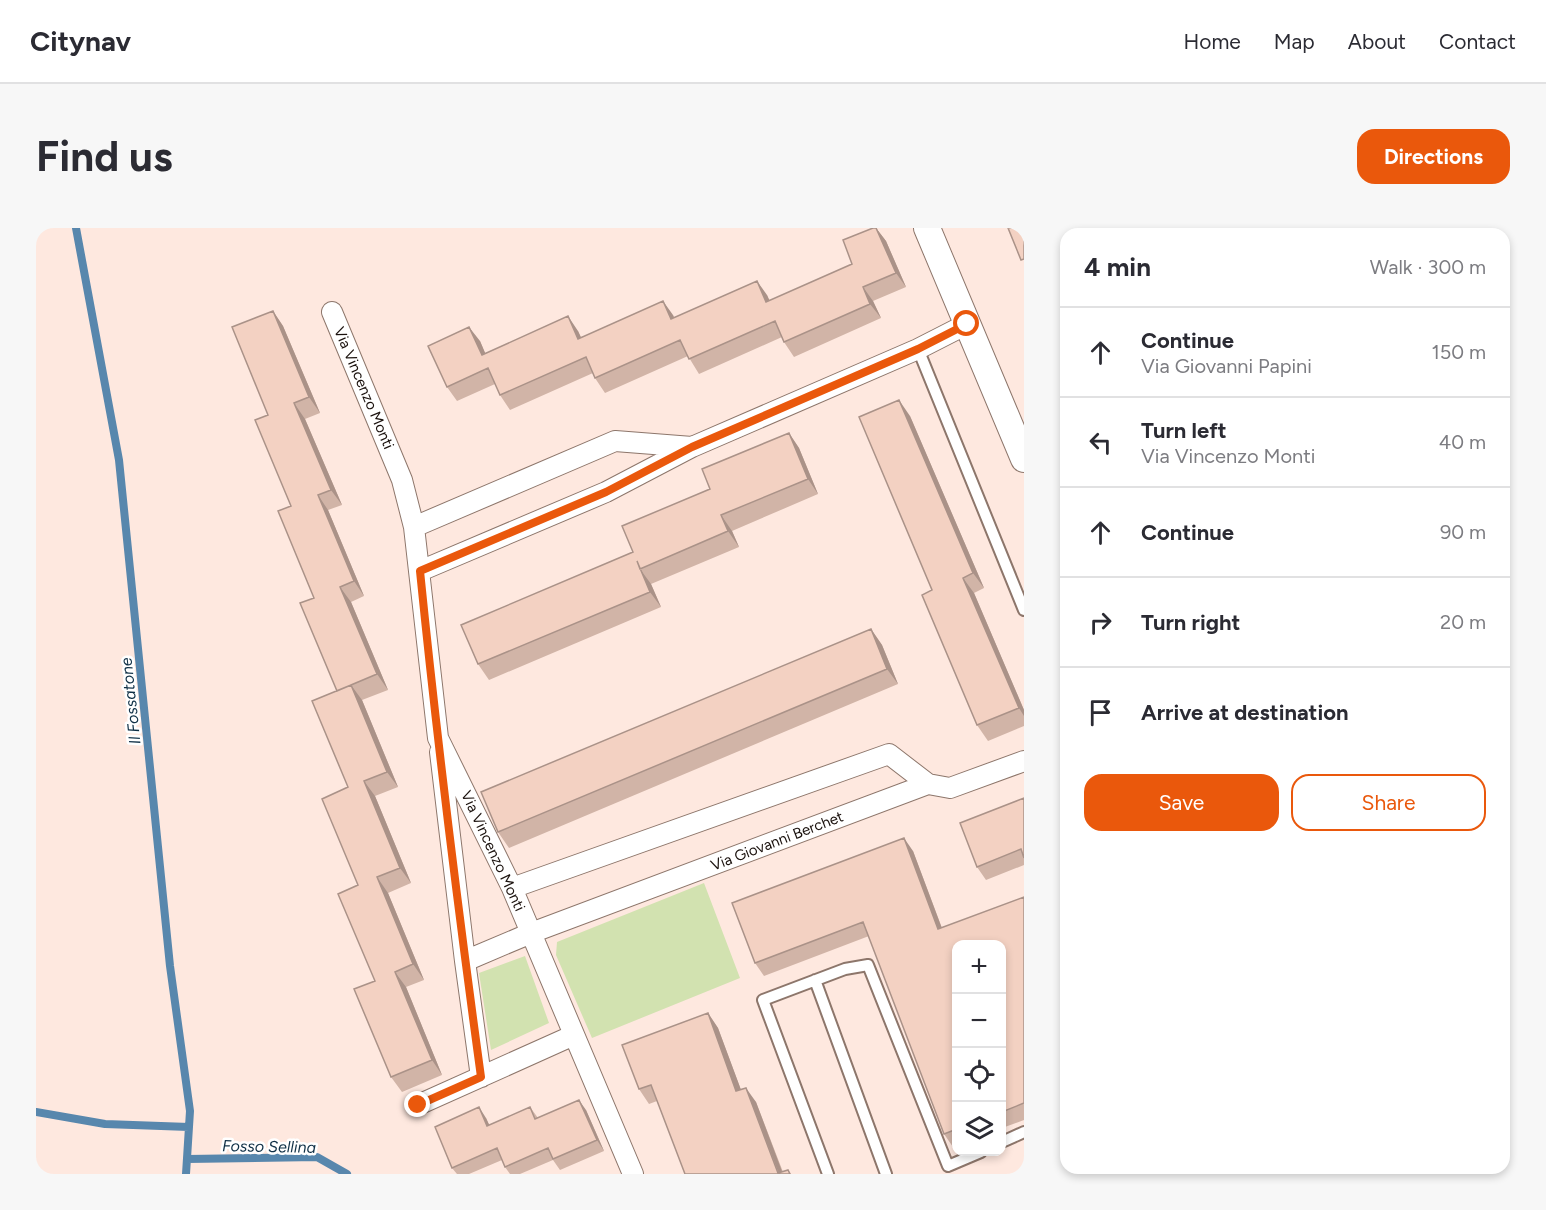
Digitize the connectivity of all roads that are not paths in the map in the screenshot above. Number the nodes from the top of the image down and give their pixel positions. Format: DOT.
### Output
graph roads {
  1 [pos="927,228"];
  2 [pos="332,312"];
  3 [pos="967,324"];
  4 [pos="918,349"];
  5 [pos="692,447"];
  6 [pos="1024,459"];
  7 [pos="414,527"];
  8 [pos="420,571"];
  9 [pos="1024,610"];
  10 [pos="438,738"];
  11 [pos="1024,761"];
  12 [pos="928,784"];
  13 [pos="512,888"];
  14 [pos="531,933"];
  15 [pos="465,961"];
  16 [pos="815,980"];
  17 [pos="574,1035"];
  18 [pos="481,1077"];
  19 [pos="418,1105"];
  20 [pos="1024,1132"];
  21 [pos="1006,1140"];
  22 [pos="974,1156"];
  23 [pos="950,1170"];
  24 [pos="633,1174"];
  25 [pos="828,1174"];
  26 [pos="886,1174"];
  1 -- 3 [label="street"];
  2 -- 7 [label="street, Via Vincenzo Monti"];
  3 -- 4 [label="street"];
  3 -- 6 [label="street"];
  4 -- 5 [label="street"];
  4 -- 9 [label="lane"];
  5 -- 7 [label="street"];
  5 -- 8 [label="street"];
  7 -- 8 [label="street, Via Vincenzo Monti"];
  8 -- 10 [label="street, Via Vincenzo Monti"];
  10 -- 13 [label="street, Via Vincenzo Monti"];
  10 -- 15 [label="street"];
  11 -- 12 [label="street, Via Giovanni Berchet"];
  12 -- 13 [label="street"];
  12 -- 14 [label="street, Via Giovanni Berchet"];
  13 -- 14 [label="street, Via Vincenzo Monti"];
  14 -- 15 [label="street, Via Giovanni Berchet"];
  14 -- 17 [label="street, Via Vincenzo Monti"];
  15 -- 18 [label="street"];
  16 -- 23 [label="lane"];
  16 -- 25 [label="lane"];
  16 -- 26 [label="lane"];
  17 -- 18 [label="street"];
  17 -- 24 [label="street, Via Vincenzo Monti"];
  18 -- 19 [label="street"];
  20 -- 21 [label="lane"];
  22 -- 23 [label="lane"];
}
